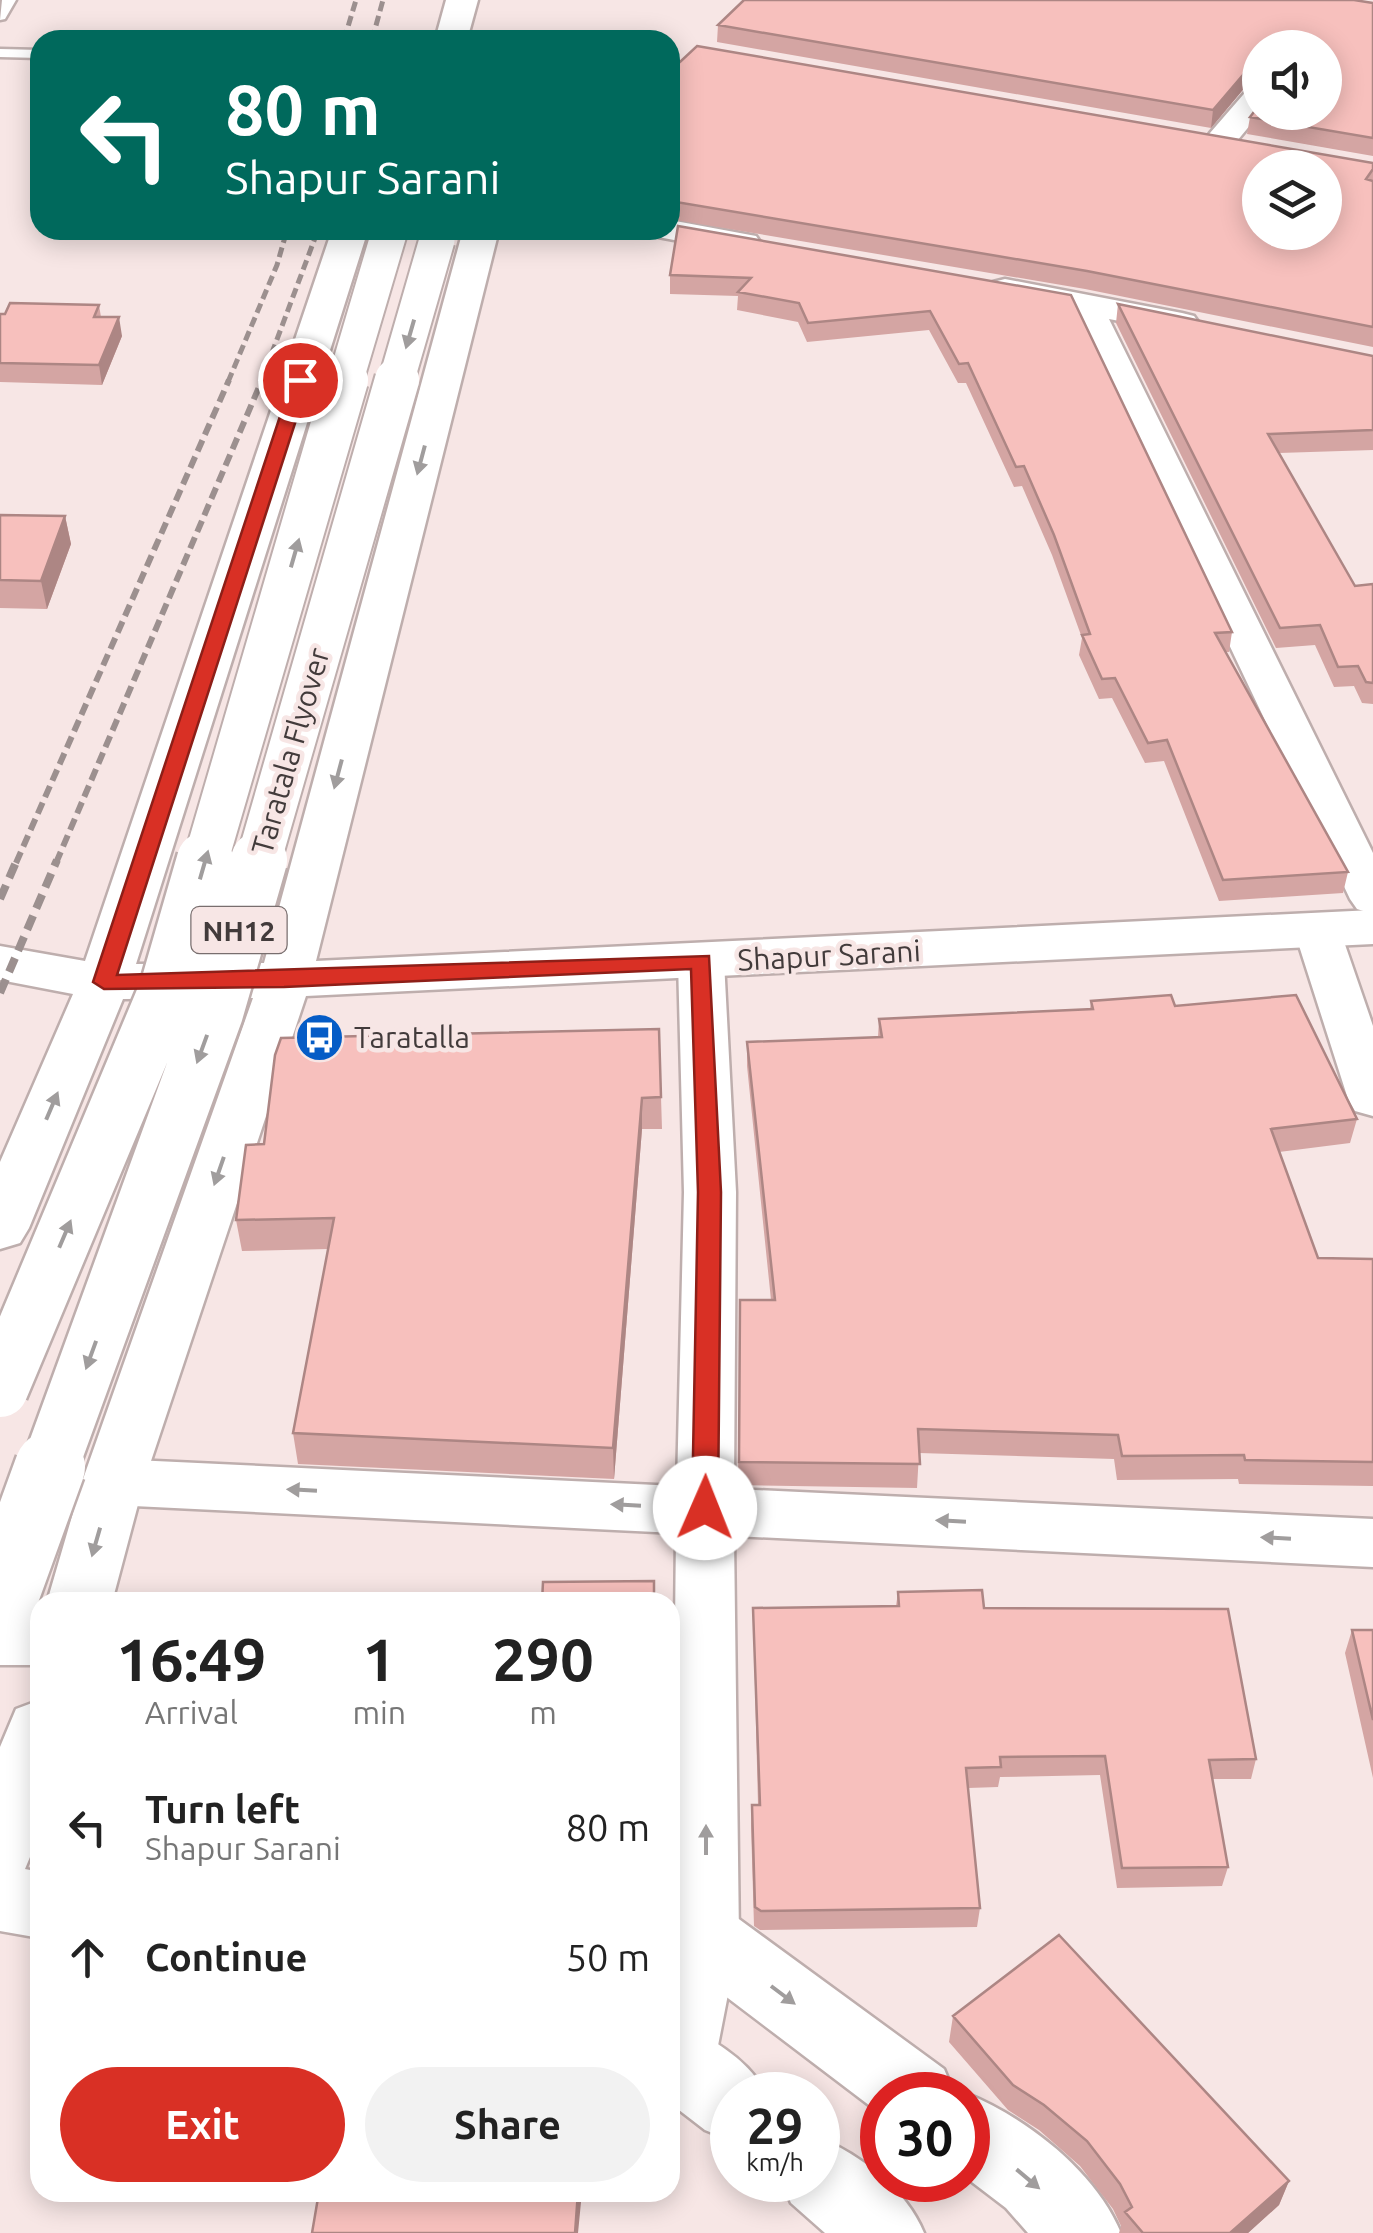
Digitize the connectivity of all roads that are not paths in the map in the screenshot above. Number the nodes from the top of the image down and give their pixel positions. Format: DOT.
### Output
graph roads {
  1 [pos="9,0"];
  2 [pos="462,0"];
  3 [pos="0,16"];
  4 [pos="453,30"];
  5 [pos="0,53"];
  6 [pos="30,54"];
  7 [pos="1242,130"];
  8 [pos="1183,134"];
  9 [pos="680,232"];
  10 [pos="347,240"];
  11 [pos="435,240"];
  12 [pos="435,240"];
  13 [pos="436,240"];
  14 [pos="783,250"];
  15 [pos="971,283"];
  16 [pos="1084,304"];
  17 [pos="1219,330"];
  18 [pos="1373,899"];
  19 [pos="1373,927"];
  20 [pos="1316,930"];
  21 [pos="701,961"];
  22 [pos="0,964"];
  23 [pos="284,980"];
  24 [pos="104,982"];
  25 [pos="1373,1099"];
  26 [pos="0,1228"];
  27 [pos="0,1389"];
  28 [pos="114,1482"];
  29 [pos="705,1508"];
  30 [pos="1373,1542"];
  31 [pos="82,1592"];
  32 [pos="0,1605"];
  33 [pos="30,1637"];
  34 [pos="0,1638"];
  35 [pos="0,1722"];
  36 [pos="30,1725"];
  37 [pos="30,1761"];
  38 [pos="13,1821"];
  39 [pos="0,1898"];
  40 [pos="30,1903"];
  41 [pos="688,1935"];
  42 [pos="885,2072"];
  43 [pos="694,2074"];
  44 [pos="990,2149"];
  45 [pos="840,2195"];
  46 [pos="885,2233"];
  47 [pos="1082,2233"];
  1 -- 3 [label="lane"];
  2 -- 4 [label="main road"];
  5 -- 6 [label="lane"];
  7 -- 8 [label="street"];
  9 -- 14 [label="street"];
  10 -- 24 [label="main road"];
  27 -- 11 [label="main road, Taratala Flyover / NH12, one-way, bridge"];
  12 -- 32 [label="main road, Taratala Flyover / NH12, one-way, bridge"];
  13 -- 23 [label="main road, one-way"];
  15 -- 16 [label="street"];
  16 -- 17 [label="street"];
  16 -- 18 [label="street"];
  19 -- 20 [label="main road, Shapur Sarani"];
  20 -- 21 [label="main road, Shapur Sarani"];
  20 -- 25 [label="street"];
  21 -- 23 [label="main road, Shapur Sarani"];
  21 -- 29 [label="street"];
  22 -- 24 [label="main road, Shapur Sarani"];
  23 -- 24 [label="main road, Shapur Sarani"];
  23 -- 28 [label="main road, one-way"];
  26 -- 24 [label="main road, one-way"];
  29 -- 28 [label="street, one-way"];
  28 -- 31 [label="main road, one-way"];
  30 -- 29 [label="street, one-way"];
  41 -- 29 [label="street, one-way"];
  33 -- 34 [label="main road"];
  35 -- 36 [label="main road"];
  37 -- 38 [label="main road"];
  39 -- 40 [label="main road"];
  41 -- 42 [label="main road, one-way"];
  41 -- 43 [label="street"];
  44 -- 47 [label="main road, one-way"];
  45 -- 46 [label="main road"];
}
